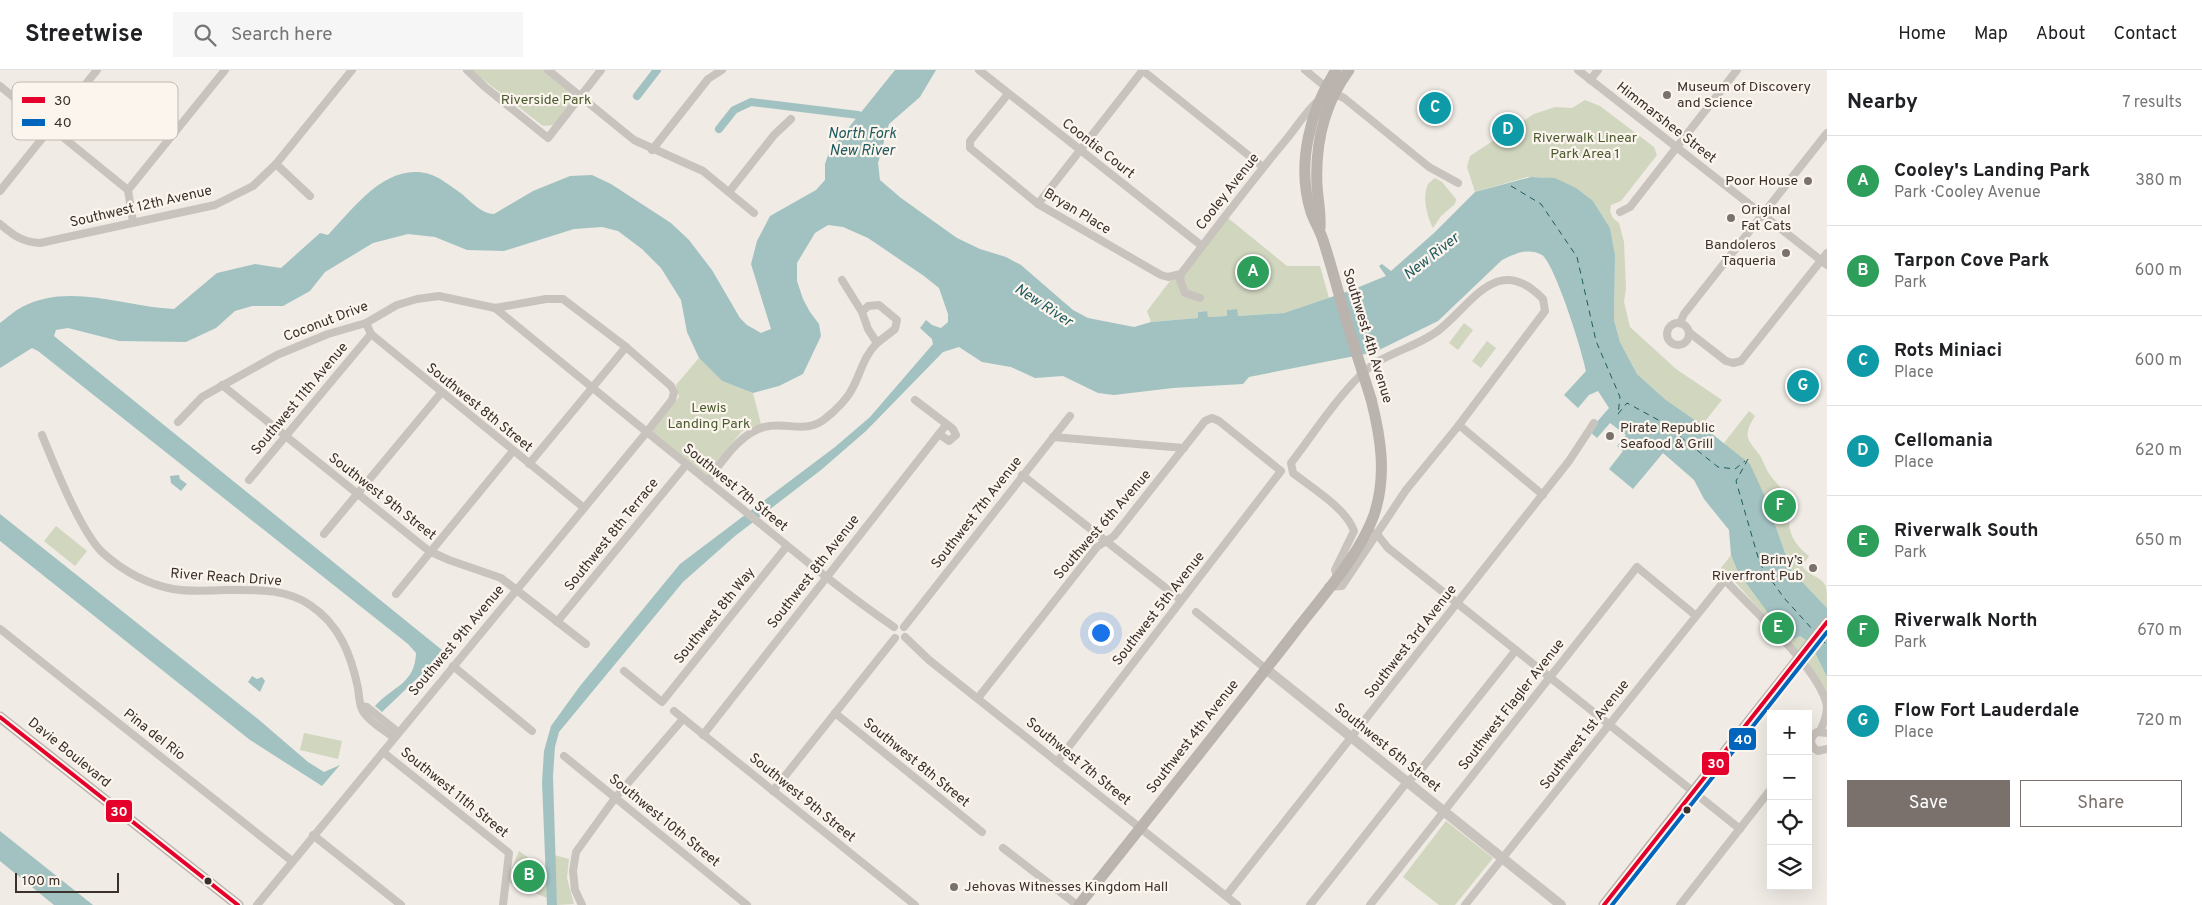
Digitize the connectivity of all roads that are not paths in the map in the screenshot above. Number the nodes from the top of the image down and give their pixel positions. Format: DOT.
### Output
graph roads {
  1 [pos="97,70"];
  2 [pos="225,70"];
  3 [pos="352,70"];
  4 [pos="467,70"];
  5 [pos="548,70"];
  6 [pos="601,70"];
  7 [pos="722,70"];
  8 [pos="979,70"];
  9 [pos="1143,70"];
  10 [pos="1305,70"];
  11 [pos="1336,70"];
  12 [pos="1349,70"];
  13 [pos="1578,70"];
  14 [pos="1598,70"];
  15 [pos="1737,70"];
  16 [pos="1590,80"];
  17 [pos="87,82"];
  18 [pos="0,86"];
  19 [pos="1329,90"];
  20 [pos="1008,94"];
  21 [pos="12,96"];
  22 [pos="581,97"];
  23 [pos="1319,100"];
  24 [pos="791,119"];
  25 [pos="178,128"];
  26 [pos="1827,133"];
  27 [pos="41,140"];
  28 [pos="67,140"];
  29 [pos="168,140"];
  30 [pos="1676,147"];
  31 [pos="652,150"];
  32 [pos="1080,151"];
  33 [pos="276,164"];
  34 [pos="1263,167"];
  35 [pos="1458,183"];
  36 [pos="128,190"];
  37 [pos="0,191"];
  38 [pos="729,192"];
  39 [pos="310,196"];
  40 [pos="1038,204"];
  41 [pos="1620,212"];
  42 [pos="754,213"];
  43 [pos="1763,214"];
  44 [pos="133,222"];
  45 [pos="0,224"];
  46 [pos="1321,235"];
  47 [pos="1202,246"];
  48 [pos="1827,253"];
  49 [pos="1824,263"];
  50 [pos="1181,274"];
  51 [pos="842,280"];
  52 [pos="1200,298"];
  53 [pos="495,308"];
  54 [pos="862,312"];
  55 [pos="366,323"];
  56 [pos="1680,323"];
  57 [pos="1690,332"];
  58 [pos="371,334"];
  59 [pos="877,343"];
  60 [pos="626,347"];
  61 [pos="222,385"];
  62 [pos="591,387"];
  63 [pos="674,392"];
  64 [pos="441,393"];
  65 [pos="915,400"];
  66 [pos="1070,416"];
  67 [pos="178,422"];
  68 [pos="1594,423"];
  69 [pos="946,425"];
  70 [pos="1460,425"];
  71 [pos="646,432"];
  72 [pos="939,434"];
  73 [pos="42,435"];
  74 [pos="286,437"];
  75 [pos="1053,437"];
  76 [pos="1184,448"];
  77 [pos="513,451"];
  78 [pos="529,464"];
  79 [pos="686,465"];
  80 [pos="1281,471"];
  81 [pos="1022,475"];
  82 [pos="249,480"];
  83 [pos="707,481"];
  84 [pos="357,495"];
  85 [pos="1542,495"];
  86 [pos="583,506"];
  87 [pos="1376,533"];
  88 [pos="324,534"];
  89 [pos="1106,541"];
  90 [pos="787,546"];
  91 [pos="1370,546"];
  92 [pos="1388,548"];
  93 [pos="429,551"];
  94 [pos="826,575"];
  95 [pos="1337,576"];
  96 [pos="1328,587"];
  97 [pos="517,589"];
  98 [pos="396,594"];
  99 [pos="1181,600"];
  100 [pos="1457,604"];
  101 [pos="1196,612"];
  102 [pos="1695,615"];
  103 [pos="557,622"];
  104 [pos="1827,622"];
  105 [pos="894,627"];
  106 [pos="904,627"];
  107 [pos="0,629"];
  108 [pos="905,637"];
  109 [pos="895,638"];
  110 [pos="586,644"];
  111 [pos="1516,650"];
  112 [pos="453,666"];
  113 [pos="1266,669"];
  114 [pos="624,671"];
  115 [pos="1549,676"];
  116 [pos="978,698"];
  117 [pos="674,712"];
  118 [pos="835,714"];
  119 [pos="0,717"];
  120 [pos="683,719"];
  121 [pos="1609,725"];
  122 [pos="532,730"];
  123 [pos="395,735"];
  124 [pos="703,735"];
  125 [pos="1817,735"];
  126 [pos="1352,738"];
  127 [pos="1812,749"];
  128 [pos="1827,749"];
  129 [pos="383,752"];
  130 [pos="564,756"];
  131 [pos="1057,762"];
  132 [pos="1407,782"];
  133 [pos="773,791"];
  134 [pos="1693,792"];
  135 [pos="1767,794"];
  136 [pos="615,798"];
  137 [pos="1444,812"];
  138 [pos="1140,828"];
  139 [pos="1740,829"];
  140 [pos="982,832"];
  141 [pos="313,835"];
  142 [pos="1004,848"];
  143 [pos="1503,859"];
  144 [pos="292,861"];
  145 [pos="1226,896"];
  146 [pos="238,905"];
  147 [pos="257,905"];
  148 [pos="401,905"];
  149 [pos="503,905"];
  150 [pos="582,905"];
  151 [pos="747,905"];
  152 [pos="915,905"];
  153 [pos="1078,905"];
  154 [pos="1237,905"];
  155 [pos="1310,905"];
  156 [pos="1370,905"];
  157 [pos="1465,905"];
  158 [pos="1561,905"];
  159 [pos="1604,905"];
  160 [pos="1680,905"];
  1 -- 17 [label="street"];
  2 -- 25 [label="street"];
  3 -- 33 [label="street, Southwest 12th Avenue"];
  4 -- 22 [label="street"];
  5 -- 22 [label="street"];
  6 -- 22 [label="street"];
  7 -- 31 [label="street"];
  8 -- 20 [label="street, Coontie Court"];
  9 -- 32 [label="street"];
  9 -- 34 [label="street"];
  10 -- 19 [label="street"];
  11 -- 19 [label="main road"];
  12 -- 19 [label="main road"];
  13 -- 16 [label="street, Himmarshee Street"];
  14 -- 16 [label="street"];
  15 -- 30 [label="street"];
  16 -- 30 [label="street, Himmarshee Street"];
  18 -- 21 [label="street"];
  19 -- 23 [label="main road, Southwest 4th Avenue"];
  19 -- 35 [label="street"];
  19 -- 46 [label="main road"];
  20 -- 32 [label="street, Coontie Court"];
  20 -- 40 [label="street, Bryan Place"];
  22 -- 31 [label="street"];
  23 -- 34 [label="street, Cooley Avenue"];
  23 -- 46 [label="main road, Southwest 4th Avenue"];
  24 -- 38 [label="street"];
  26 -- 43 [label="street"];
  27 -- 37 [label="street"];
  28 -- 36 [label="street"];
  29 -- 36 [label="street"];
  30 -- 41 [label="street"];
  30 -- 43 [label="street, Himmarshee Street"];
  31 -- 38 [label="street"];
  32 -- 40 [label="street"];
  32 -- 47 [label="street, Coontie Court"];
  33 -- 39 [label="street"];
  33 -- 44 [label="street, Southwest 12th Avenue"];
  34 -- 47 [label="street, Cooley Avenue"];
  36 -- 44 [label="street"];
  38 -- 42 [label="street"];
  40 -- 50 [label="street, Bryan Place"];
  43 -- 49 [label="street, Himmarshee Street"];
  43 -- 56 [label="street"];
  44 -- 45 [label="street, Southwest 12th Avenue"];
  46 -- 95 [label="main road, Southwest 4th Avenue, bridge"];
  47 -- 50 [label="street, Cooley Avenue"];
  48 -- 49 [label="street"];
  49 -- 57 [label="street"];
  50 -- 52 [label="street"];
  51 -- 54 [label="street"];
  53 -- 55 [label="street, Coconut Drive"];
  53 -- 60 [label="street, Coconut Drive"];
  53 -- 62 [label="street, Southwest 7th Street"];
  54 -- 59 [label="street"];
  54 -- 59 [label="street"];
  55 -- 58 [label="street, Southwest 8th Street"];
  55 -- 61 [label="street, Coconut Drive"];
  56 -- 57 [label="street"];
  56 -- 57 [label="street"];
  58 -- 64 [label="street, Southwest 8th Street"];
  58 -- 74 [label="street, Southwest 11th Avenue"];
  59 -- 83 [label="street"];
  60 -- 62 [label="street"];
  60 -- 63 [label="street, Coconut Drive"];
  61 -- 67 [label="street, Coconut Drive"];
  61 -- 74 [label="street, Southwest 9th Street"];
  62 -- 71 [label="street, Southwest 7th Street"];
  62 -- 78 [label="street"];
  63 -- 71 [label="street, Southwest 9th Avenue"];
  64 -- 77 [label="street, Southwest 8th Street"];
  64 -- 84 [label="street"];
  65 -- 69 [label="street"];
  66 -- 75 [label="street, Southwest 7th Avenue"];
  68 -- 85 [label="street, Southwest 3rd Avenue"];
  69 -- 72 [label="street, Southwest 8th Avenue"];
  69 -- 72 [label="street"];
  70 -- 85 [label="street"];
  70 -- 87 [label="street, Southwest 4th Avenue"];
  70 -- 95 [label="street, Southwest 4th Avenue"];
  71 -- 79 [label="street, Southwest 7th Street"];
  71 -- 86 [label="street, Southwest 9th Avenue"];
  72 -- 94 [label="street, Southwest 8th Avenue"];
  73 -- 123 [label="street, River Reach Drive"];
  74 -- 82 [label="street, Southwest 11th Avenue"];
  74 -- 84 [label="street, Southwest 9th Street"];
  75 -- 76 [label="street"];
  75 -- 81 [label="street, Southwest 7th Avenue"];
  76 -- 80 [label="street, Southwest 6th Avenue"];
  76 -- 89 [label="street, Southwest 6th Avenue"];
  77 -- 78 [label="street, Southwest 8th Street"];
  77 -- 93 [label="street"];
  78 -- 86 [label="street, Southwest 8th Street"];
  79 -- 83 [label="street, Southwest 7th Street"];
  79 -- 103 [label="street, Southwest 8th Terrace"];
  80 -- 99 [label="street, Southwest 5th Avenue"];
  81 -- 89 [label="street"];
  81 -- 106 [label="street, Southwest 7th Avenue"];
  83 -- 90 [label="street, Southwest 7th Street"];
  84 -- 88 [label="street"];
  84 -- 93 [label="street, Southwest 9th Street"];
  85 -- 100 [label="street, Southwest 3rd Avenue"];
  86 -- 97 [label="street, Southwest 9th Avenue"];
  87 -- 91 [label="street, Southwest 4th Avenue"];
  87 -- 92 [label="street"];
  89 -- 99 [label="street"];
  89 -- 116 [label="street, Southwest 6th Avenue"];
  90 -- 94 [label="street, Southwest 7th Street"];
  90 -- 114 [label="street, Southwest 8th Way"];
  91 -- 92 [label="street"];
  91 -- 96 [label="street, Southwest 4th Avenue"];
  92 -- 100 [label="street"];
  93 -- 97 [label="street, Southwest 9th Street"];
  93 -- 98 [label="street"];
  94 -- 105 [label="street, Southwest 7th Street"];
  94 -- 124 [label="street, Southwest 8th Avenue"];
  95 -- 96 [label="main road, Southwest 4th Avenue"];
  96 -- 113 [label="main road, Southwest 4th Avenue"];
  97 -- 103 [label="street, Southwest 9th Street"];
  97 -- 112 [label="street, Southwest 9th Avenue"];
  99 -- 131 [label="street, Southwest 5th Avenue"];
  100 -- 111 [label="street"];
  100 -- 126 [label="street, Southwest 3rd Avenue"];
  101 -- 113 [label="street, Southwest 6th Street"];
  102 -- 115 [label="street, Southwest Flagler Avenue"];
  102 -- 121 [label="street, Southwest 1st Avenue"];
  102 -- 125 [label="street, Southwest 1st Avenue"];
  103 -- 110 [label="street, Southwest 9th Street"];
  104 -- 134 [label="main road, bridge"];
  105 -- 106 [label="street"];
  105 -- 109 [label="street"];
  106 -- 108 [label="street"];
  107 -- 144 [label="street, Pina del Rio"];
  108 -- 109 [label="street"];
  108 -- 116 [label="street, Southwest 7th Street"];
  109 -- 118 [label="street"];
  111 -- 115 [label="street"];
  111 -- 132 [label="street"];
  112 -- 122 [label="street"];
  112 -- 123 [label="street, Southwest 9th Avenue"];
  113 -- 126 [label="street, Southwest 6th Street"];
  113 -- 138 [label="main road, Southwest 4th Avenue"];
  115 -- 121 [label="street"];
  115 -- 137 [label="street, Southwest Flagler Avenue"];
  116 -- 131 [label="street, Southwest 7th Street"];
  117 -- 120 [label="street, Southwest 9th Street"];
  118 -- 133 [label="street"];
  118 -- 140 [label="street, Southwest 8th Street"];
  119 -- 146 [label="main road, Davie Boulevard"];
  120 -- 124 [label="street, Southwest 9th Street"];
  120 -- 136 [label="street"];
  121 -- 134 [label="street"];
  121 -- 143 [label="street, Southwest 1st Avenue"];
  123 -- 129 [label="street, Southwest 9th Avenue"];
  124 -- 133 [label="street, Southwest 9th Street"];
  126 -- 132 [label="street, Southwest 6th Street"];
  126 -- 145 [label="street, Southwest 3rd Avenue"];
  127 -- 128 [label="street"];
  129 -- 141 [label="street, Southwest 9th Avenue"];
  129 -- 149 [label="street, Southwest 11th Street"];
  130 -- 136 [label="street, Southwest 10th Street"];
  131 -- 138 [label="street, Southwest 7th Street"];
  132 -- 137 [label="street, Southwest 6th Street"];
  132 -- 155 [label="street"];
  133 -- 152 [label="street, Southwest 9th Street"];
  134 -- 139 [label="street"];
  134 -- 159 [label="main road"];
  135 -- 139 [label="street"];
  136 -- 150 [label="street"];
  136 -- 151 [label="street, Southwest 10th Street"];
  137 -- 143 [label="street, Southwest 6th Street"];
  137 -- 156 [label="street, Southwest Flagler Avenue"];
  138 -- 145 [label="street, Southwest 7th Street"];
  138 -- 153 [label="main road, Southwest 4th Avenue"];
  139 -- 160 [label="street"];
  141 -- 144 [label="street, Southwest 9th Avenue"];
  141 -- 148 [label="street"];
  142 -- 153 [label="street"];
  143 -- 157 [label="street, Southwest 1st Avenue"];
  143 -- 158 [label="street, Southwest 6th Street"];
  144 -- 147 [label="street, Southwest 9th Avenue"];
  145 -- 154 [label="street, Southwest 7th Street"];
}
